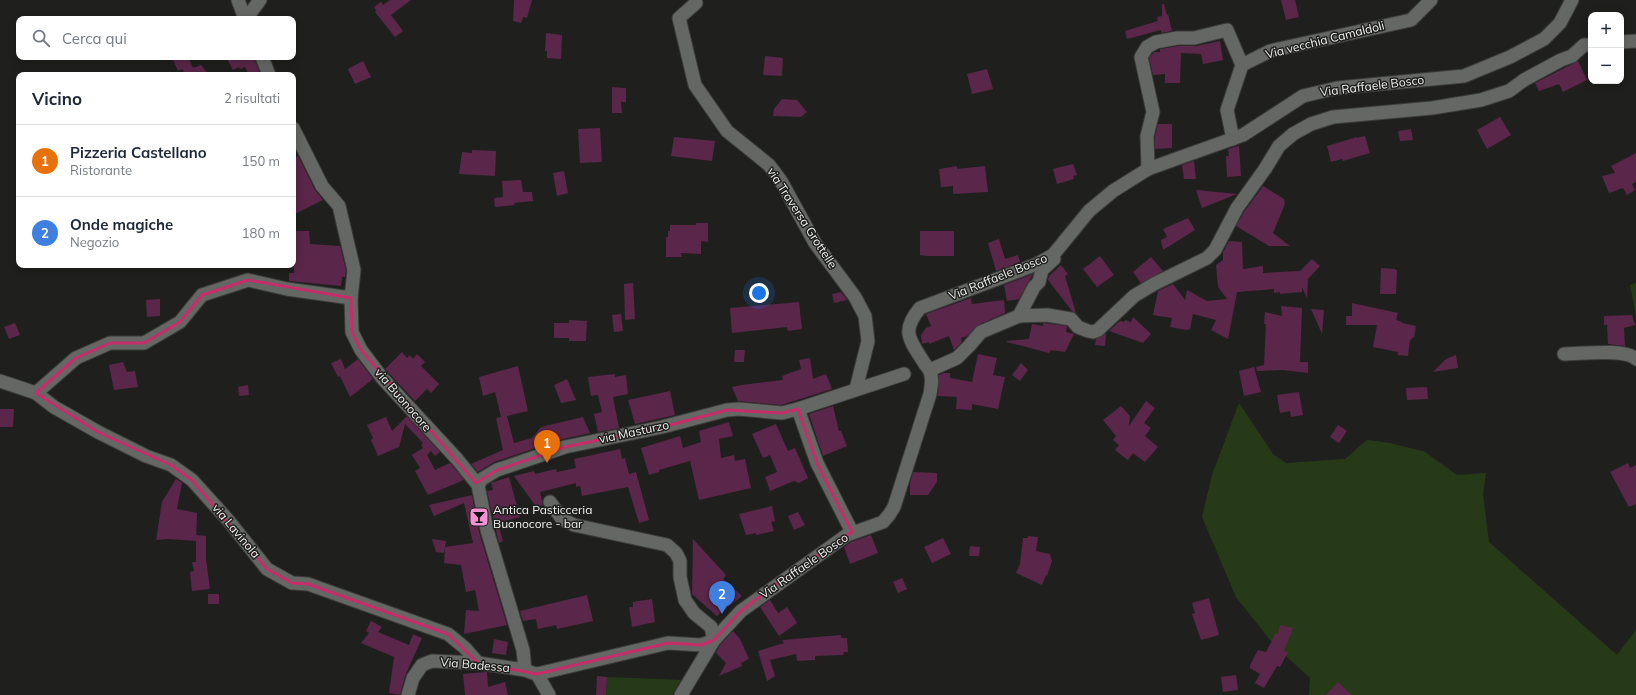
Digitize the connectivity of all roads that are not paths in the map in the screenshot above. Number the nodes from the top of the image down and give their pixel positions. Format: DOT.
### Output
graph roads {
  1 [pos="238,0"];
  2 [pos="260,0"];
  3 [pos="1431,0"];
  4 [pos="1572,0"];
  5 [pos="696,3"];
  6 [pos="245,16"];
  7 [pos="248,16"];
  8 [pos="1636,41"];
  9 [pos="1624,42"];
  10 [pos="1588,45"];
  11 [pos="263,60"];
  12 [pos="1242,65"];
  13 [pos="269,72"];
  14 [pos="296,134"];
  15 [pos="1233,139"];
  16 [pos="1148,169"];
  17 [pos="1089,211"];
  18 [pos="351,298"];
  19 [pos="1019,316"];
  20 [pos="1564,354"];
  21 [pos="1636,358"];
  22 [pos="930,370"];
  23 [pos="904,374"];
  24 [pos="0,381"];
  25 [pos="856,389"];
  26 [pos="36,393"];
  27 [pos="798,409"];
  28 [pos="478,485"];
  29 [pos="550,502"];
  30 [pos="852,532"];
  31 [pos="714,640"];
  32 [pos="478,663"];
  33 [pos="531,672"];
  34 [pos="408,695"];
  35 [pos="548,695"];
  36 [pos="681,695"];
  1 -- 6 [label="street"];
  2 -- 7 [label="street"];
  3 -- 12 [label="street, Via vecchia Camaldoli"];
  4 -- 15 [label="street, Via Raffaele Bosco"];
  5 -- 25 [label="street, via Traversa Grottelle"];
  8 -- 9 [label="street"];
  10 -- 19 [label="street"];
  11 -- 13 [label="street"];
  12 -- 15 [label="street"];
  12 -- 16 [label="street"];
  14 -- 18 [label="street, via Buonocore"];
  15 -- 16 [label="street, Via Raffaele Bosco"];
  16 -- 17 [label="street, Via Raffaele Bosco"];
  17 -- 19 [label="street"];
  17 -- 22 [label="street, Via Raffaele Bosco"];
  18 -- 26 [label="street"];
  18 -- 28 [label="street, via Buonocore"];
  19 -- 22 [label="street"];
  20 -- 21 [label="street"];
  22 -- 30 [label="street, Via Raffaele Bosco"];
  23 -- 25 [label="street"];
  24 -- 26 [label="street, via Lavinola"];
  25 -- 27 [label="street"];
  26 -- 32 [label="street, via Lavinola"];
  27 -- 28 [label="street, via Masturzo"];
  27 -- 30 [label="street"];
  28 -- 33 [label="street, via Buonocore"];
  29 -- 31 [label="street"];
  30 -- 31 [label="street, Via Raffaele Bosco"];
  31 -- 33 [label="street"];
  31 -- 36 [label="street, Via Raffaele Bosco"];
  32 -- 33 [label="street, Via Badessa"];
  32 -- 34 [label="street, Via Badessa"];
  33 -- 35 [label="street"];
}
